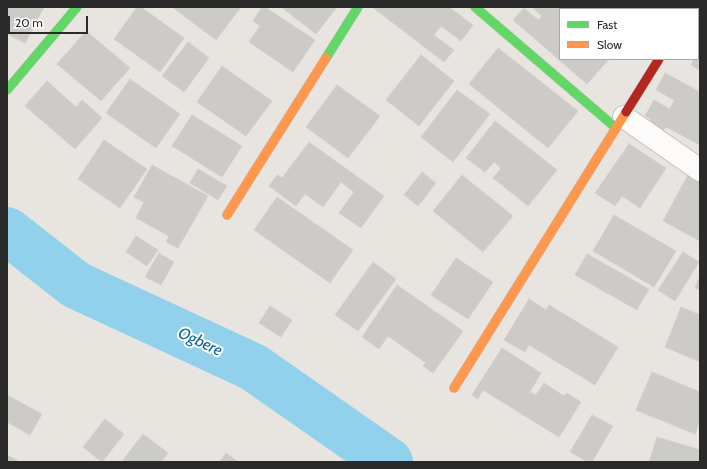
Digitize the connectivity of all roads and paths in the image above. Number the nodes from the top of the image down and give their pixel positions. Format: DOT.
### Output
graph roads {
  1 [pos="77,7"];
  2 [pos="358,7"];
  3 [pos="476,7"];
  4 [pos="658,60"];
  5 [pos="7,90"];
  6 [pos="620,123"];
  7 [pos="700,170"];
  8 [pos="227,215"];
  9 [pos="454,388"];
  1 -- 5 [label="street"];
  2 -- 8 [label="street"];
  3 -- 6 [label="street"];
  4 -- 6 [label="street"];
  6 -- 7 [label="street"];
  6 -- 9 [label="street"];
}
